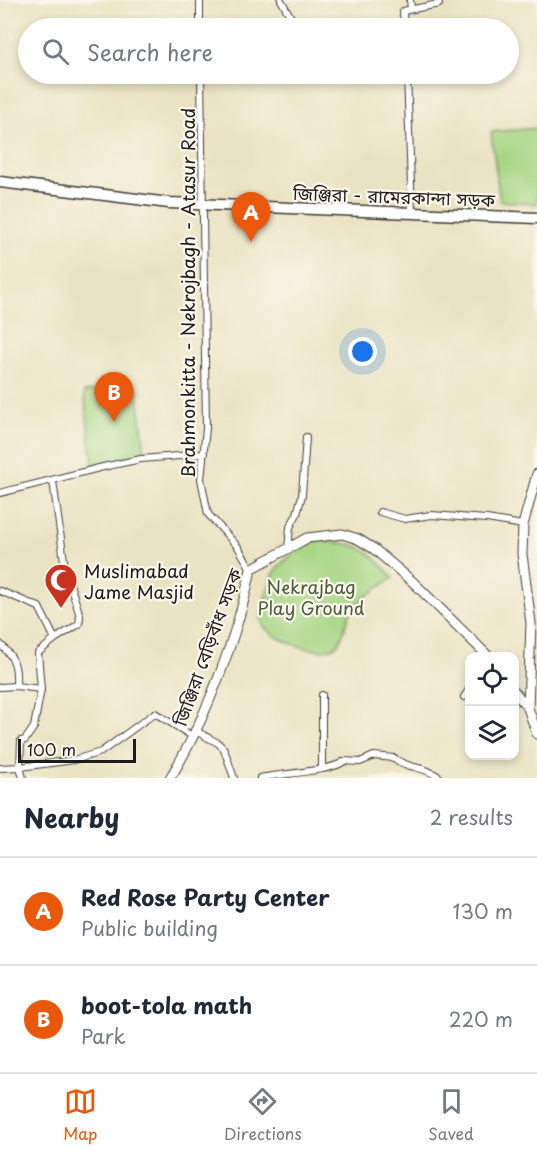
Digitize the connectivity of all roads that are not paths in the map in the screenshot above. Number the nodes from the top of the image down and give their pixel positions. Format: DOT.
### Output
graph roads {
  1 [pos="200,0"];
  2 [pos="281,0"];
  3 [pos="410,0"];
  4 [pos="439,0"];
  5 [pos="411,9"];
  6 [pos="200,18"];
  7 [pos="291,18"];
  8 [pos="403,18"];
  9 [pos="201,84"];
  10 [pos="407,84"];
  11 [pos="0,182"];
  12 [pos="204,204"];
  13 [pos="412,213"];
  14 [pos="537,218"];
  15 [pos="306,437"];
  16 [pos="204,454"];
  17 [pos="537,474"];
  18 [pos="53,481"];
  19 [pos="0,493"];
  20 [pos="380,512"];
  21 [pos="523,525"];
  22 [pos="288,549"];
  23 [pos="251,569"];
  24 [pos="0,591"];
  25 [pos="55,639"];
  26 [pos="0,644"];
  27 [pos="484,652"];
  28 [pos="534,670"];
  29 [pos="16,686"];
  30 [pos="0,687"];
  31 [pos="41,689"];
  32 [pos="322,694"];
  33 [pos="519,697"];
  34 [pos="528,708"];
  35 [pos="193,733"];
  36 [pos="537,734"];
  37 [pos="20,767"];
  38 [pos="0,768"];
  39 [pos="322,769"];
  40 [pos="22,778"];
  41 [pos="170,778"];
  42 [pos="234,778"];
  43 [pos="261,778"];
  44 [pos="440,778"];
  1 -- 6 [label="street"];
  2 -- 7 [label="street"];
  3 -- 5 [label="street"];
  4 -- 5 [label="street"];
  5 -- 8 [label="street"];
  9 -- 12 [label="street, Brahmonkitta - Nekrojbagh - Atasur Road"];
  10 -- 13 [label="street"];
  11 -- 12 [label="main road, জিঞ্জিরা - রামেরকান্দা সড়ক"];
  12 -- 13 [label="main road, জিঞ্জিরা - রামেরকান্দা সড়ক"];
  12 -- 16 [label="street, Brahmonkitta - Nekrojbagh - Atasur Road"];
  13 -- 14 [label="main road, জিঞ্জিরা - রামেরকান্দা সড়ক"];
  15 -- 22 [label="street"];
  16 -- 18 [label="street"];
  16 -- 23 [label="street, Brahmonkitta - Nekrojbagh - Atasur Road"];
  17 -- 21 [label="street"];
  18 -- 19 [label="street"];
  18 -- 25 [label="street"];
  20 -- 21 [label="street"];
  21 -- 28 [label="street"];
  22 -- 23 [label="street, জিঞ্জিরা বেড়িবাঁধ সড়ক"];
  22 -- 27 [label="street, জিঞ্জিরা বেড়িবাঁধ সড়ক"];
  23 -- 35 [label="street, জিঞ্জিরা বেড়িবাঁধ সড়ক"];
  24 -- 25 [label="street"];
  25 -- 31 [label="street"];
  26 -- 29 [label="street"];
  28 -- 34 [label="street"];
  29 -- 30 [label="street"];
  29 -- 31 [label="street"];
  31 -- 37 [label="street"];
  32 -- 39 [label="street"];
  33 -- 34 [label="street"];
  34 -- 36 [label="street"];
  35 -- 37 [label="street"];
  35 -- 41 [label="street, জিঞ্জিরা বেড়িবাঁধ সড়ক"];
  35 -- 42 [label="street"];
  37 -- 38 [label="street"];
  37 -- 40 [label="street"];
  39 -- 43 [label="street"];
  39 -- 44 [label="street"];
}
